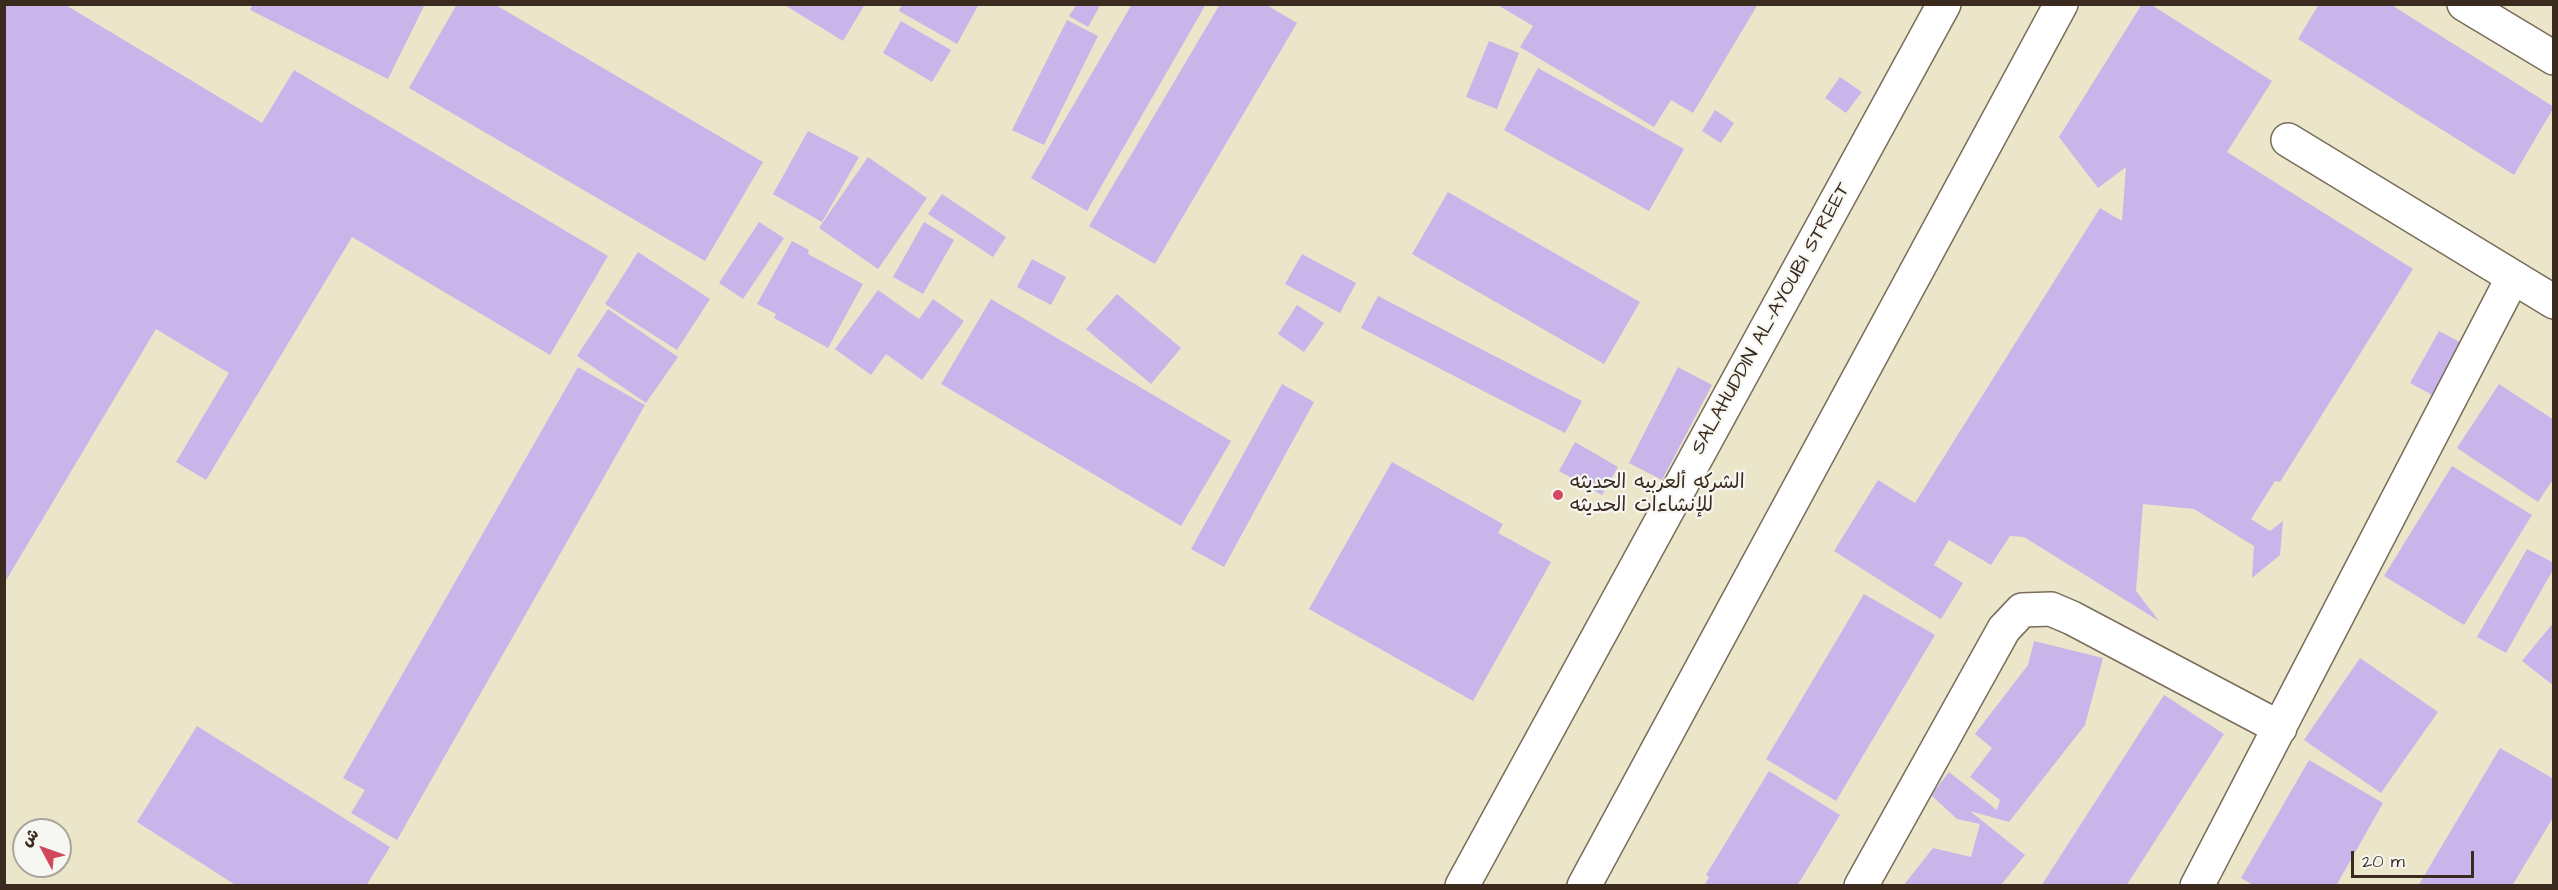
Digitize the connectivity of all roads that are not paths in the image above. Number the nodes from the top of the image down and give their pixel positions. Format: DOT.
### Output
graph roads {
  1 [pos="1944,4"];
  2 [pos="2061,4"];
  3 [pos="2464,4"];
  4 [pos="2553,58"];
  5 [pos="2288,140"];
  6 [pos="2512,277"];
  7 [pos="2553,302"];
  8 [pos="2280,728"];
  9 [pos="1462,885"];
  10 [pos="1584,885"];
  11 [pos="1862,885"];
  12 [pos="2197,885"];
  1 -- 9 [label="street, SALAHUDDIN AL-AYOUBI STREET"];
  2 -- 10 [label="street"];
  3 -- 4 [label="street"];
  5 -- 6 [label="street"];
  6 -- 7 [label="street"];
  6 -- 8 [label="street"];
  8 -- 11 [label="street"];
  8 -- 12 [label="street"];
}
